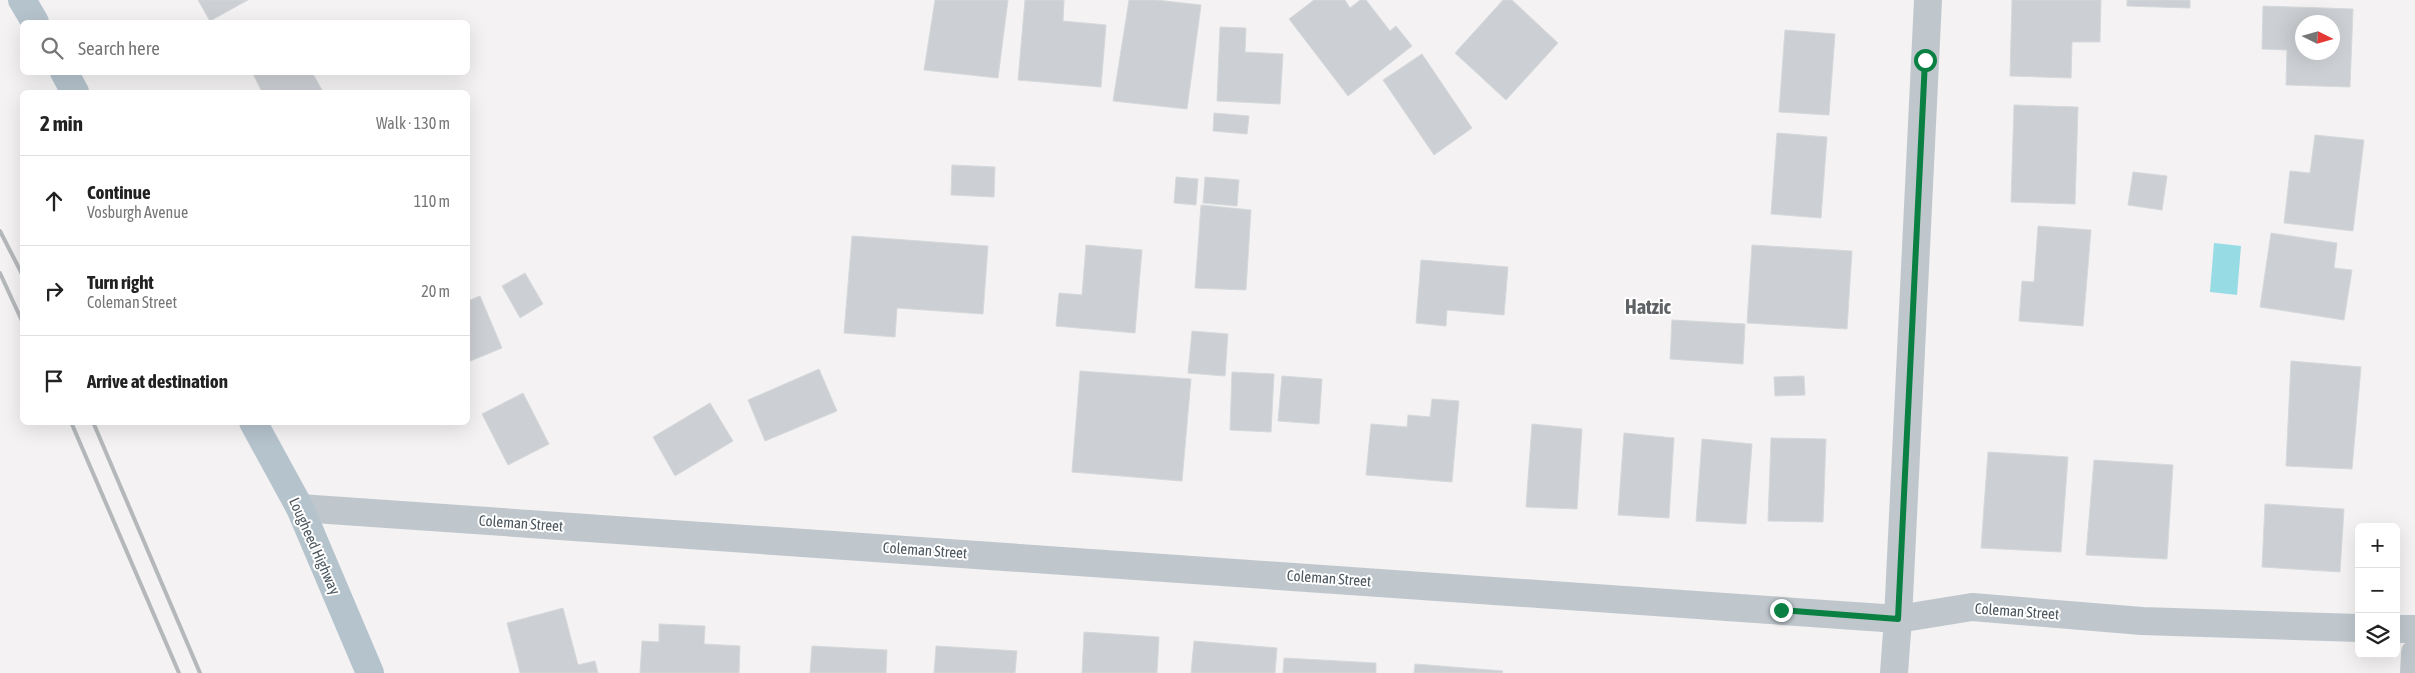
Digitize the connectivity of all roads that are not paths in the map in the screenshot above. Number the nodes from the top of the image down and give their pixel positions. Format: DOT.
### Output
graph roads {
  1 [pos="22,0"];
  2 [pos="1928,0"];
  3 [pos="34,20"];
  4 [pos="66,75"];
  5 [pos="74,90"];
  6 [pos="255,425"];
  7 [pos="300,508"];
  8 [pos="1898,619"];
  9 [pos="2355,628"];
  10 [pos="2400,629"];
  11 [pos="2415,629"];
  12 [pos="2415,653"];
  13 [pos="370,673"];
  14 [pos="1894,673"];
  15 [pos="2414,673"];
  1 -- 3 [label="main road"];
  2 -- 8 [label="street"];
  4 -- 5 [label="main road"];
  6 -- 7 [label="main road, Lougheed Highway"];
  7 -- 8 [label="street, Coleman Street"];
  7 -- 13 [label="main road, Lougheed Highway"];
  8 -- 9 [label="street, Coleman Street"];
  8 -- 14 [label="street"];
  10 -- 11 [label="street"];
  12 -- 15 [label="street"];
}
